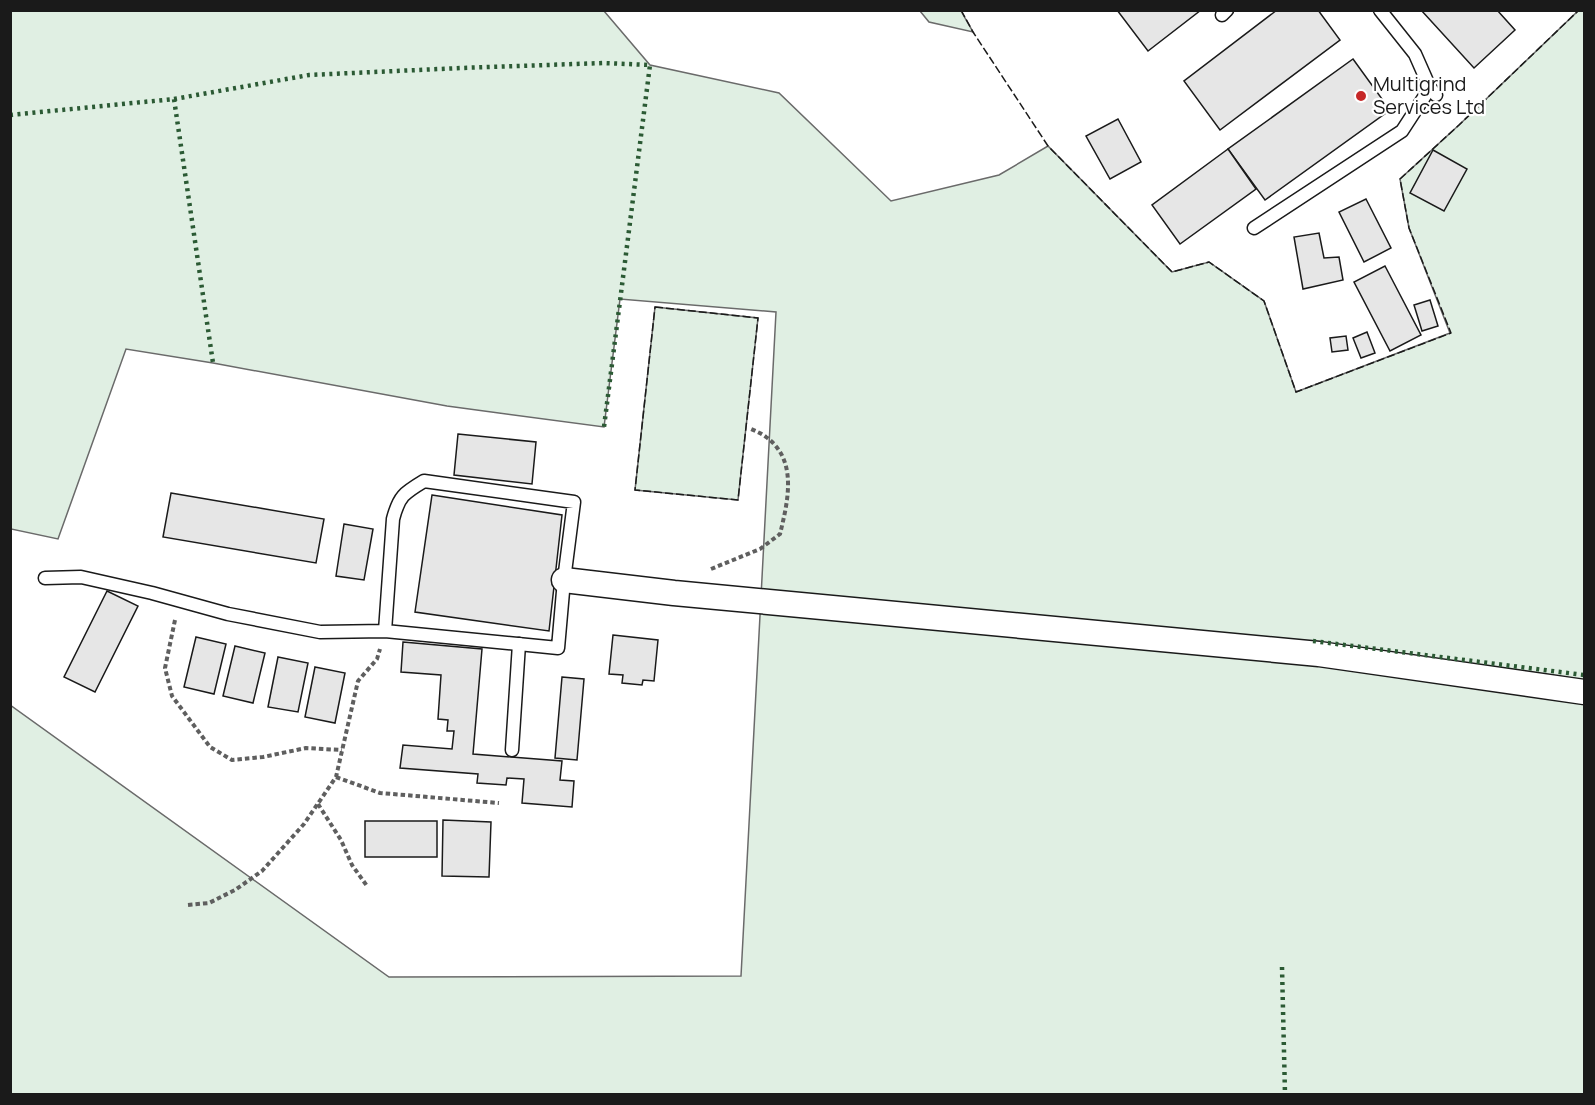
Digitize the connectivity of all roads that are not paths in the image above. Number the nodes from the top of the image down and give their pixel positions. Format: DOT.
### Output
graph roads {
  1 [pos="1380,10"];
  2 [pos="1254,228"];
  3 [pos="45,578"];
  4 [pos="564,580"];
  5 [pos="385,631"];
  6 [pos="519,644"];
  7 [pos="1584,692"];
  8 [pos="512,750"];
  1 -- 2 [label="lane"];
  3 -- 5 [label="lane"];
  4 -- 5 [label="lane"];
  4 -- 6 [label="lane"];
  4 -- 7 [label="street"];
  5 -- 6 [label="lane"];
  6 -- 8 [label="lane"];
}
